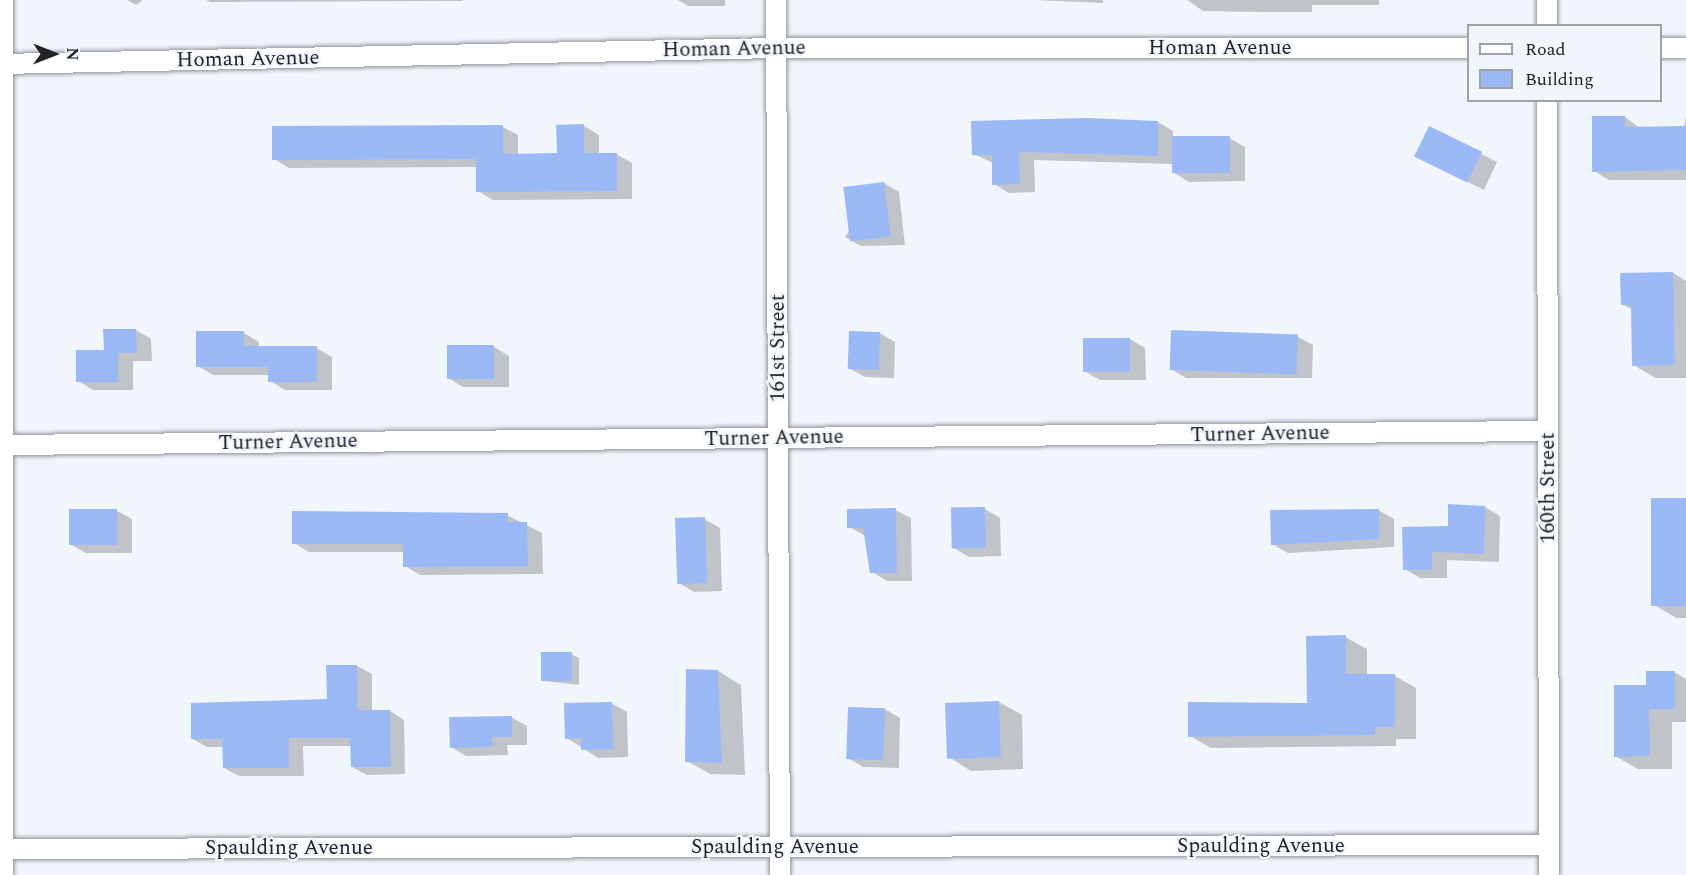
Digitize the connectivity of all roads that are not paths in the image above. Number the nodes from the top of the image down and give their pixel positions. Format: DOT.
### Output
graph roads {
  1 [pos="3,0"];
  2 [pos="776,0"];
  3 [pos="1547,0"];
  4 [pos="1547,24"];
  5 [pos="776,48"];
  6 [pos="1467,48"];
  7 [pos="1662,48"];
  8 [pos="1686,48"];
  9 [pos="2,64"];
  10 [pos="1547,102"];
  11 [pos="1548,431"];
  12 [pos="778,438"];
  13 [pos="2,445"];
  14 [pos="1549,845"];
  15 [pos="781,847"];
  16 [pos="2,849"];
  17 [pos="3,875"];
  18 [pos="780,875"];
  19 [pos="1549,875"];
  1 -- 9 [label="street"];
  2 -- 5 [label="street, 161st Street"];
  3 -- 4 [label="street"];
  5 -- 6 [label="street, Homan Avenue"];
  5 -- 9 [label="street, Homan Avenue"];
  5 -- 12 [label="street, 161st Street"];
  7 -- 8 [label="street"];
  9 -- 13 [label="street"];
  10 -- 11 [label="street, 160th Street"];
  11 -- 12 [label="street, Turner Avenue"];
  11 -- 14 [label="street, 160th Street"];
  12 -- 13 [label="street, Turner Avenue"];
  12 -- 15 [label="street, 161st Street"];
  13 -- 16 [label="street"];
  14 -- 15 [label="street, Spaulding Avenue"];
  14 -- 19 [label="street, 160th Street"];
  15 -- 16 [label="street, Spaulding Avenue"];
  15 -- 18 [label="street, 161st Street"];
  16 -- 17 [label="street"];
}
